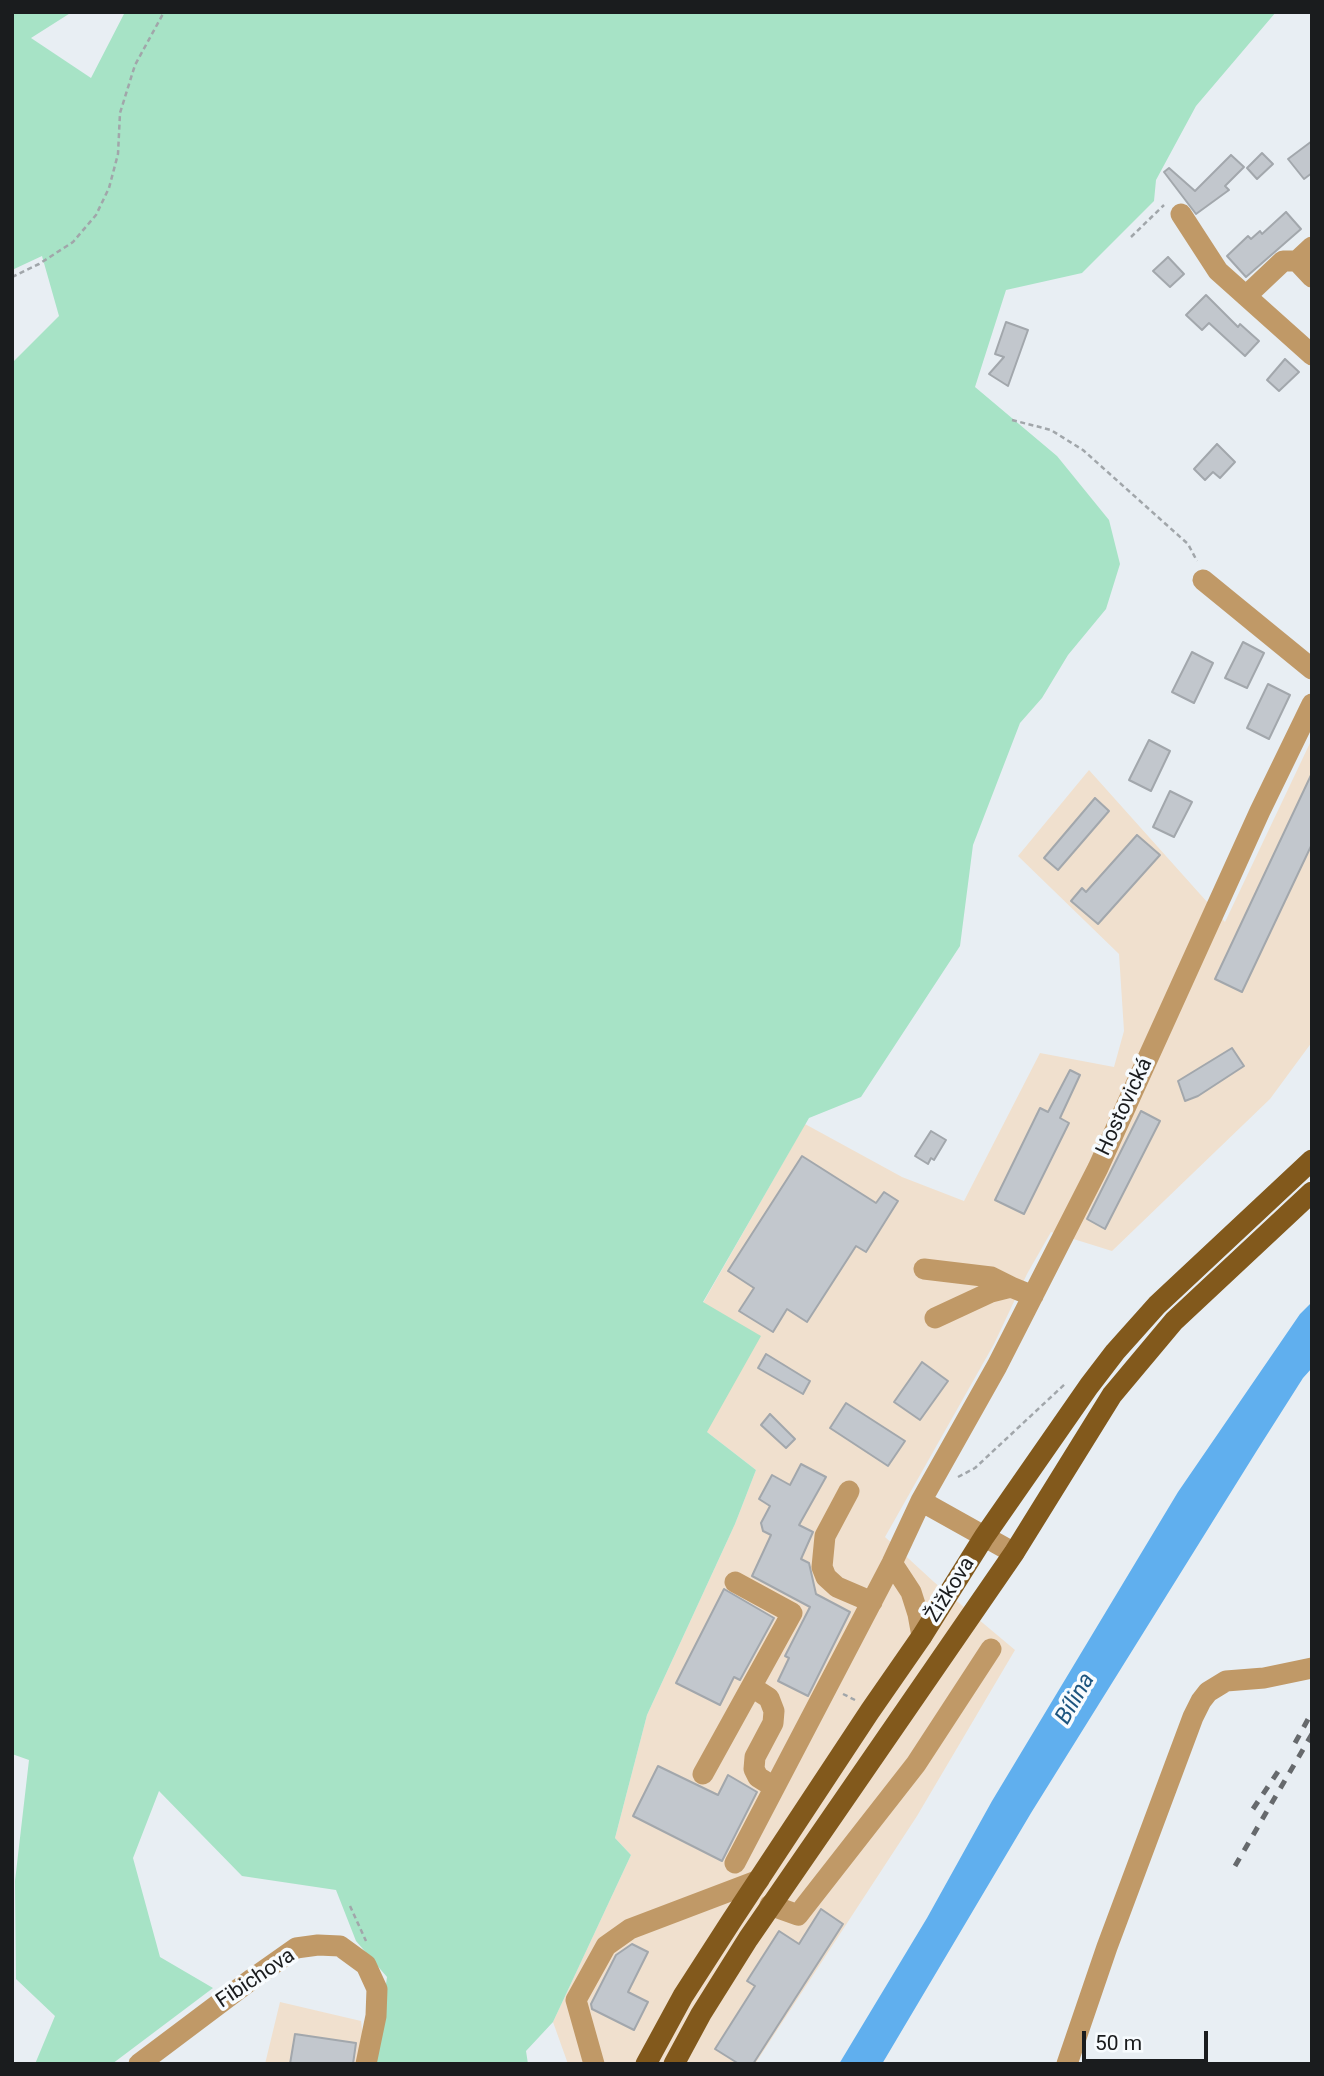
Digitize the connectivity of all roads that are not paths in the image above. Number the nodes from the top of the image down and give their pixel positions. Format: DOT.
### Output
graph roads {
  1 [pos="1181,215"];
  2 [pos="1304,254"];
  3 [pos="1312,277"];
  4 [pos="1246,296"];
  5 [pos="1312,355"];
  6 [pos="1203,580"];
  7 [pos="1312,669"];
  8 [pos="1312,704"];
  9 [pos="1312,1160"];
  10 [pos="1312,1192"];
  11 [pos="925,1269"];
  12 [pos="1011,1287"];
  13 [pos="1032,1296"];
  14 [pos="935,1318"];
  15 [pos="849,1491"];
  16 [pos="921,1501"];
  17 [pos="984,1537"];
  18 [pos="1014,1553"];
  19 [pos="892,1563"];
  20 [pos="735,1582"];
  21 [pos="872,1602"];
  22 [pos="922,1636"];
  23 [pos="991,1649"];
  24 [pos="1312,1668"];
  25 [pos="752,1687"];
  26 [pos="703,1774"];
  27 [pos="774,1787"];
  28 [pos="734,1863"];
  29 [pos="759,1880"];
  30 [pos="770,1905"];
  31 [pos="139,2064"];
  32 [pos="366,2064"];
  33 [pos="594,2064"];
  34 [pos="646,2064"];
  35 [pos="674,2064"];
  36 [pos="1068,2064"];
  1 -- 4 [label="street"];
  2 -- 3 [label="street"];
  2 -- 4 [label="street"];
  4 -- 5 [label="street"];
  6 -- 7 [label="street"];
  8 -- 13 [label="street, Hostovická"];
  9 -- 17 [label="main road, Žižkova"];
  10 -- 18 [label="main road, Žižkova"];
  11 -- 12 [label="street"];
  12 -- 13 [label="street"];
  12 -- 14 [label="street"];
  13 -- 16 [label="street, Hostovická"];
  15 -- 21 [label="street"];
  16 -- 17 [label="street"];
  16 -- 19 [label="street, Hostovická"];
  17 -- 18 [label="street"];
  17 -- 22 [label="main road, Žižkova"];
  18 -- 30 [label="main road, Žižkova"];
  19 -- 21 [label="street, Hostovická"];
  19 -- 22 [label="street"];
  20 -- 25 [label="street"];
  21 -- 27 [label="street, Hostovická"];
  22 -- 29 [label="main road, Žižkova"];
  23 -- 30 [label="street"];
  24 -- 36 [label="street"];
  25 -- 26 [label="street"];
  25 -- 27 [label="street"];
  27 -- 28 [label="street, Hostovická"];
  29 -- 33 [label="street"];
  29 -- 34 [label="main road, Žižkova"];
  30 -- 35 [label="main road, Žižkova"];
  31 -- 32 [label="street, Fibichova"];
}
